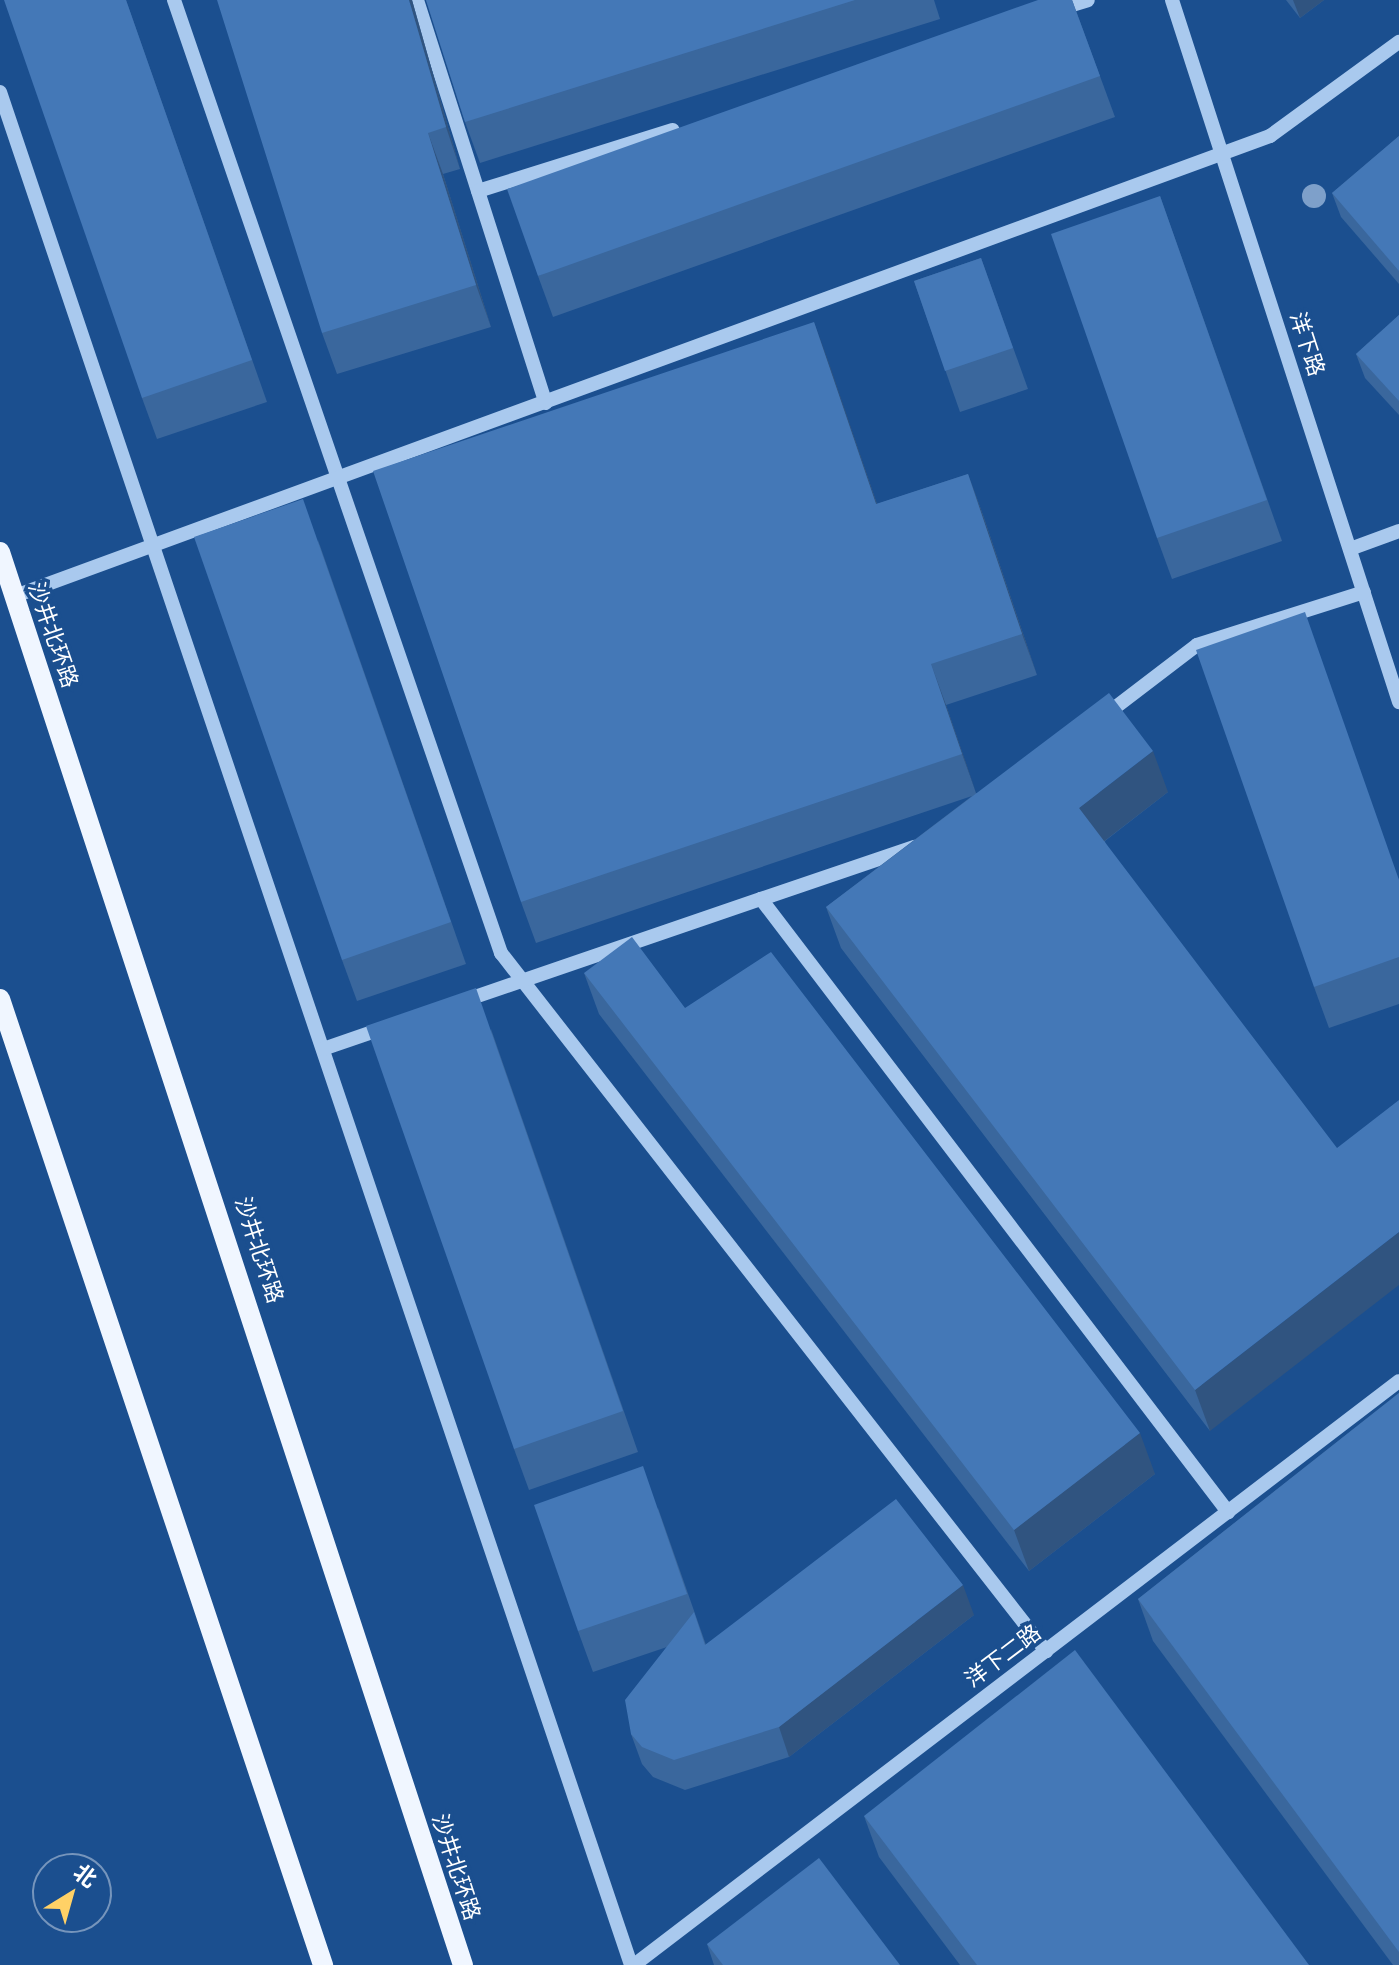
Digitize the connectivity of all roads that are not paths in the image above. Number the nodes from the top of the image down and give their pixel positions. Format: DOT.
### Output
graph roads {
  1 [pos="174,0"];
  2 [pos="417,0"];
  3 [pos="1088,0"];
  4 [pos="1172,0"];
  5 [pos="1042,14"];
  6 [pos="1399,42"];
  7 [pos="0,92"];
  8 [pos="692,124"];
  9 [pos="1222,152"];
  10 [pos="478,191"];
  11 [pos="546,403"];
  12 [pos="338,479"];
  13 [pos="1399,531"];
  14 [pos="153,546"];
  15 [pos="1350,549"];
  16 [pos="0,552"];
  17 [pos="1364,592"];
  18 [pos="15,596"];
  19 [pos="1399,702"];
  20 [pos="1085,730"];
  21 [pos="933,840"];
  22 [pos="761,899"];
  23 [pos="523,980"];
  24 [pos="0,999"];
  25 [pos="451,1005"];
  26 [pos="409,1020"];
  27 [pos="323,1049"];
  28 [pos="1399,1381"];
  29 [pos="1228,1512"];
  30 [pos="1046,1651"];
  31 [pos="323,1965"];
  32 [pos="463,1965"];
  33 [pos="633,1965"];
  1 -- 12 [label="street"];
  2 -- 10 [label="street"];
  3 -- 5 [label="street"];
  4 -- 9 [label="street, 洋下路"];
  6 -- 9 [label="street"];
  7 -- 14 [label="street"];
  8 -- 10 [label="street"];
  9 -- 11 [label="street"];
  9 -- 15 [label="street, 洋下路"];
  10 -- 11 [label="street"];
  11 -- 12 [label="street"];
  12 -- 14 [label="street"];
  12 -- 23 [label="street"];
  13 -- 15 [label="street"];
  14 -- 18 [label="street"];
  14 -- 27 [label="street"];
  15 -- 17 [label="street, 洋下路"];
  16 -- 18 [label="main road, 沙井北环路"];
  17 -- 19 [label="street, 洋下路"];
  17 -- 20 [label="street"];
  18 -- 32 [label="main road, 沙井北环路"];
  21 -- 22 [label="street"];
  22 -- 23 [label="street"];
  22 -- 29 [label="street"];
  23 -- 25 [label="street"];
  23 -- 30 [label="street"];
  24 -- 31 [label="main road"];
  26 -- 27 [label="street"];
  27 -- 33 [label="street"];
  28 -- 29 [label="street, 洋下二路"];
  29 -- 30 [label="street, 洋下二路"];
  30 -- 33 [label="street, 洋下二路"];
}
